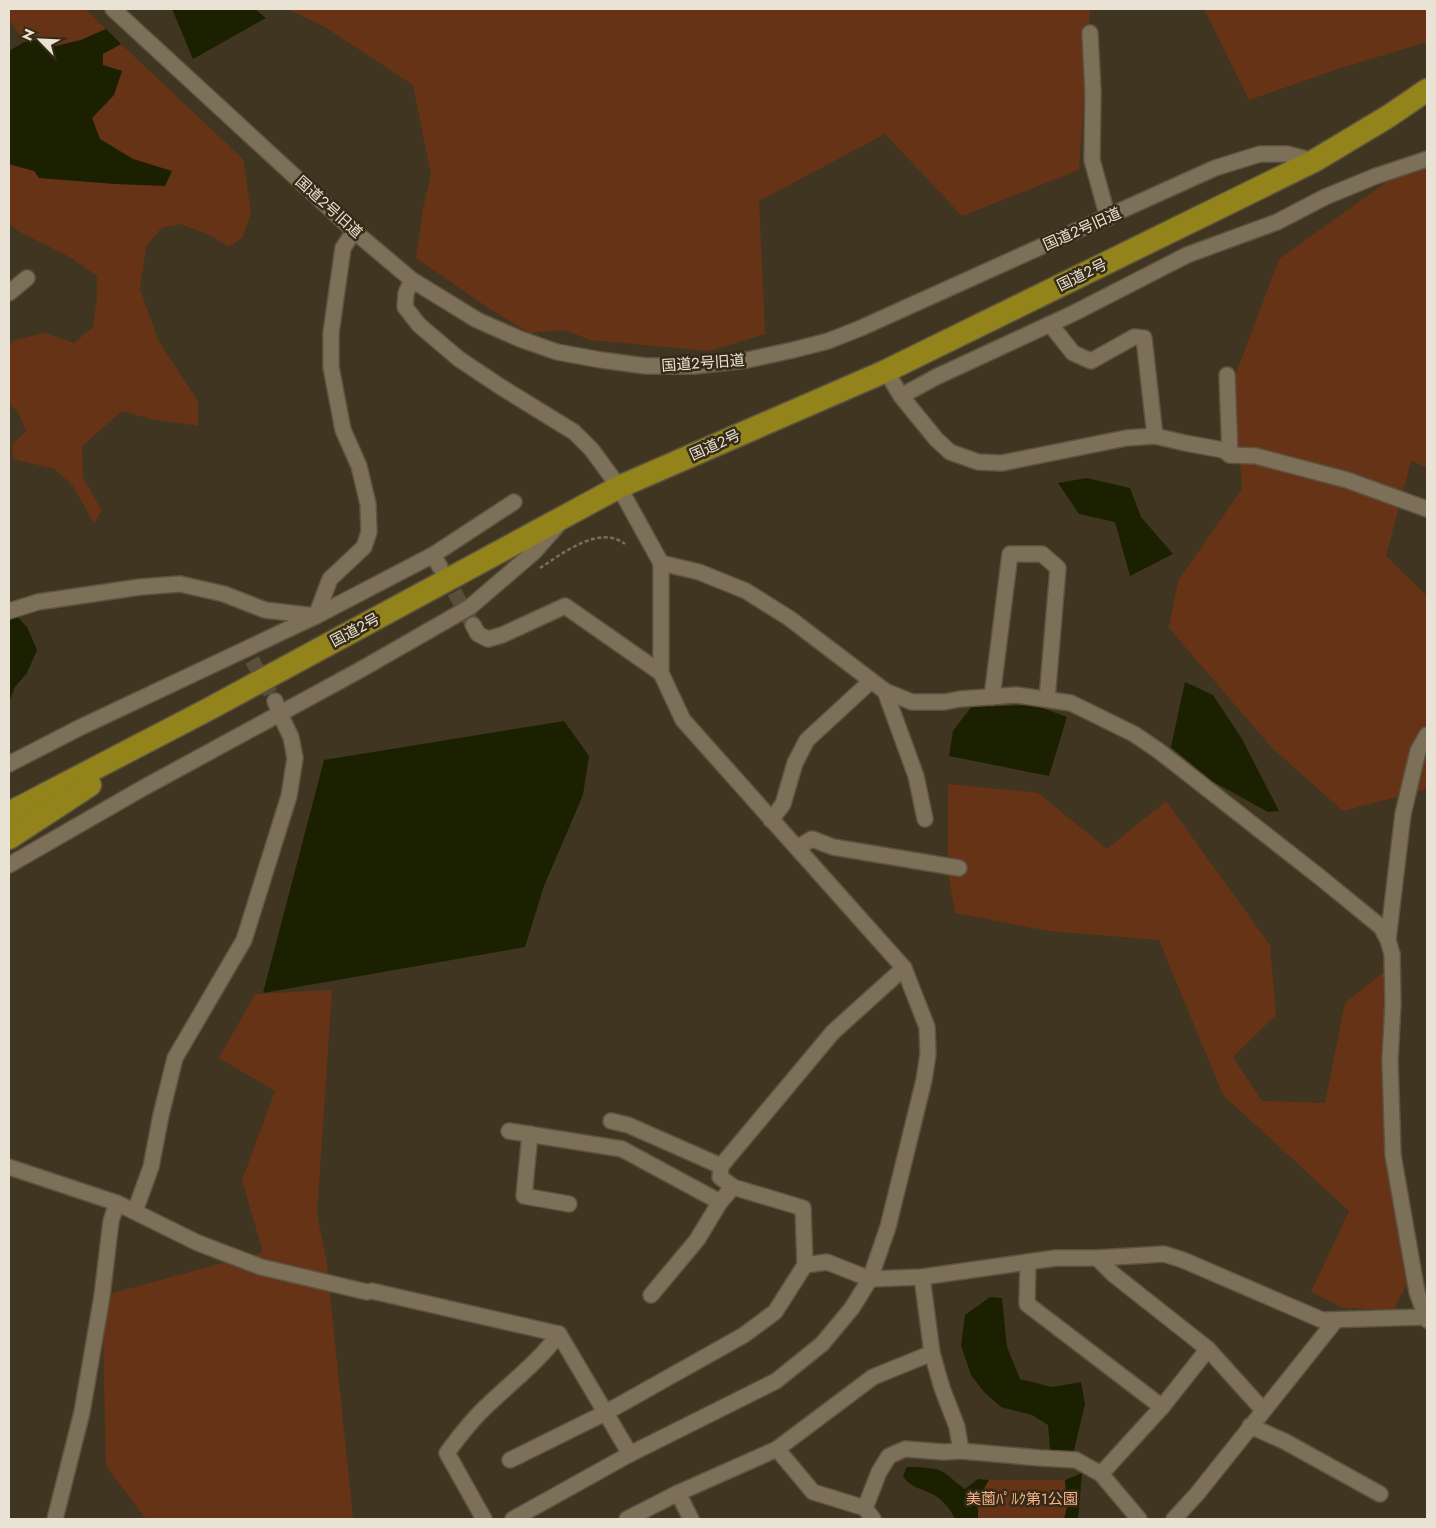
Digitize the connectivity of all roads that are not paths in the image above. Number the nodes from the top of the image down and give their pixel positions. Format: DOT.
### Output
graph roads {
  1 [pos="113,9"];
  2 [pos="1090,33"];
  3 [pos="1427,90"];
  4 [pos="1427,159"];
  5 [pos="1314,160"];
  6 [pos="1108,218"];
  7 [pos="354,231"];
  8 [pos="27,278"];
  9 [pos="412,280"];
  10 [pos="9,293"];
  11 [pos="1050,324"];
  12 [pos="886,371"];
  13 [pos="1227,375"];
  14 [pos="901,396"];
  15 [pos="1155,436"];
  16 [pos="1230,455"];
  17 [pos="619,487"];
  18 [pos="514,502"];
  19 [pos="1427,509"];
  20 [pos="567,516"];
  21 [pos="661,563"];
  22 [pos="9,611"];
  23 [pos="316,616"];
  24 [pos="472,625"];
  25 [pos="662,674"];
  26 [pos="871,681"];
  27 [pos="885,691"];
  28 [pos="992,697"];
  29 [pos="1047,699"];
  30 [pos="277,706"];
  31 [pos="206,710"];
  32 [pos="1427,735"];
  33 [pos="9,764"];
  34 [pos="44,795"];
  35 [pos="9,800"];
  36 [pos="9,813"];
  37 [pos="772,820"];
  38 [pos="925,820"];
  39 [pos="9,838"];
  40 [pos="797,848"];
  41 [pos="9,865"];
  42 [pos="959,868"];
  43 [pos="1388,940"];
  44 [pos="904,968"];
  45 [pos="611,1121"];
  46 [pos="509,1131"];
  47 [pos="530,1134"];
  48 [pos="721,1166"];
  49 [pos="9,1167"];
  50 [pos="733,1187"];
  51 [pos="720,1202"];
  52 [pos="118,1203"];
  53 [pos="569,1204"];
  54 [pos="135,1211"];
  55 [pos="1097,1258"];
  56 [pos="1028,1262"];
  57 [pos="805,1265"];
  58 [pos="922,1277"];
  59 [pos="870,1279"];
  60 [pos="651,1295"];
  61 [pos="1426,1319"];
  62 [pos="1336,1320"];
  63 [pos="559,1334"];
  64 [pos="1208,1348"];
  65 [pos="932,1353"];
  66 [pos="1162,1407"];
  67 [pos="1263,1410"];
  68 [pos="605,1412"];
  69 [pos="1250,1426"];
  70 [pos="777,1449"];
  71 [pos="961,1451"];
  72 [pos="630,1454"];
  73 [pos="510,1460"];
  74 [pos="1101,1474"];
  75 [pos="678,1494"];
  76 [pos="1380,1494"];
  77 [pos="869,1514"];
  78 [pos="55,1519"];
  79 [pos="484,1519"];
  80 [pos="513,1519"];
  81 [pos="626,1519"];
  82 [pos="691,1519"];
  83 [pos="1139,1519"];
  84 [pos="1174,1519"];
  1 -- 7 [label="street, 国道2号旧道"];
  2 -- 6 [label="street"];
  3 -- 5 [label="highway, 国道2号"];
  4 -- 11 [label="street"];
  5 -- 6 [label="street, 国道2号旧道"];
  5 -- 12 [label="highway, 国道2号"];
  6 -- 9 [label="street, 国道2号旧道"];
  7 -- 9 [label="street, 国道2号旧道"];
  7 -- 23 [label="street"];
  8 -- 10 [label="street"];
  9 -- 17 [label="street"];
  11 -- 14 [label="street"];
  11 -- 15 [label="street"];
  12 -- 14 [label="street"];
  12 -- 17 [label="highway, 国道2号"];
  13 -- 16 [label="street"];
  14 -- 15 [label="street"];
  15 -- 16 [label="street"];
  16 -- 19 [label="street"];
  17 -- 20 [label="highway, 国道2号"];
  17 -- 21 [label="street"];
  18 -- 23 [label="street"];
  20 -- 30 [label="street"];
  20 -- 31 [label="highway, 国道2号"];
  21 -- 25 [label="street"];
  21 -- 26 [label="street"];
  22 -- 23 [label="street"];
  23 -- 33 [label="street"];
  24 -- 25 [label="street"];
  25 -- 37 [label="street"];
  26 -- 27 [label="street"];
  26 -- 37 [label="street"];
  27 -- 28 [label="street"];
  27 -- 38 [label="street"];
  28 -- 29 [label="street"];
  28 -- 29 [label="street"];
  29 -- 43 [label="street"];
  30 -- 41 [label="street"];
  30 -- 54 [label="street"];
  31 -- 34 [label="highway, 国道2号"];
  31 -- 39 [label="highway"];
  32 -- 43 [label="street"];
  34 -- 35 [label="highway"];
  34 -- 36 [label="highway, 国道2号"];
  37 -- 40 [label="street"];
  40 -- 42 [label="street"];
  40 -- 44 [label="street"];
  43 -- 61 [label="street"];
  44 -- 48 [label="street"];
  44 -- 59 [label="street"];
  45 -- 48 [label="street"];
  46 -- 47 [label="street"];
  47 -- 51 [label="street"];
  47 -- 53 [label="street"];
  48 -- 50 [label="street"];
  49 -- 52 [label="street"];
  50 -- 51 [label="street"];
  50 -- 57 [label="street"];
  51 -- 60 [label="street"];
  52 -- 54 [label="street"];
  52 -- 78 [label="street"];
  54 -- 63 [label="street"];
  55 -- 56 [label="street"];
  55 -- 62 [label="street"];
  55 -- 64 [label="street"];
  56 -- 58 [label="street"];
  56 -- 66 [label="street"];
  57 -- 59 [label="street"];
  57 -- 68 [label="street"];
  58 -- 59 [label="street"];
  58 -- 65 [label="street"];
  59 -- 72 [label="street"];
  61 -- 62 [label="street"];
  62 -- 67 [label="street"];
  63 -- 68 [label="street"];
  63 -- 79 [label="street"];
  64 -- 66 [label="street"];
  64 -- 67 [label="street"];
  65 -- 70 [label="street"];
  65 -- 71 [label="street"];
  66 -- 74 [label="street"];
  67 -- 69 [label="street"];
  68 -- 72 [label="street"];
  68 -- 73 [label="street"];
  69 -- 76 [label="street"];
  69 -- 84 [label="street"];
  70 -- 75 [label="street"];
  70 -- 77 [label="street"];
  71 -- 74 [label="street"];
  71 -- 77 [label="street"];
  72 -- 80 [label="street"];
  74 -- 83 [label="street"];
  75 -- 81 [label="street"];
  75 -- 82 [label="street"];
}
